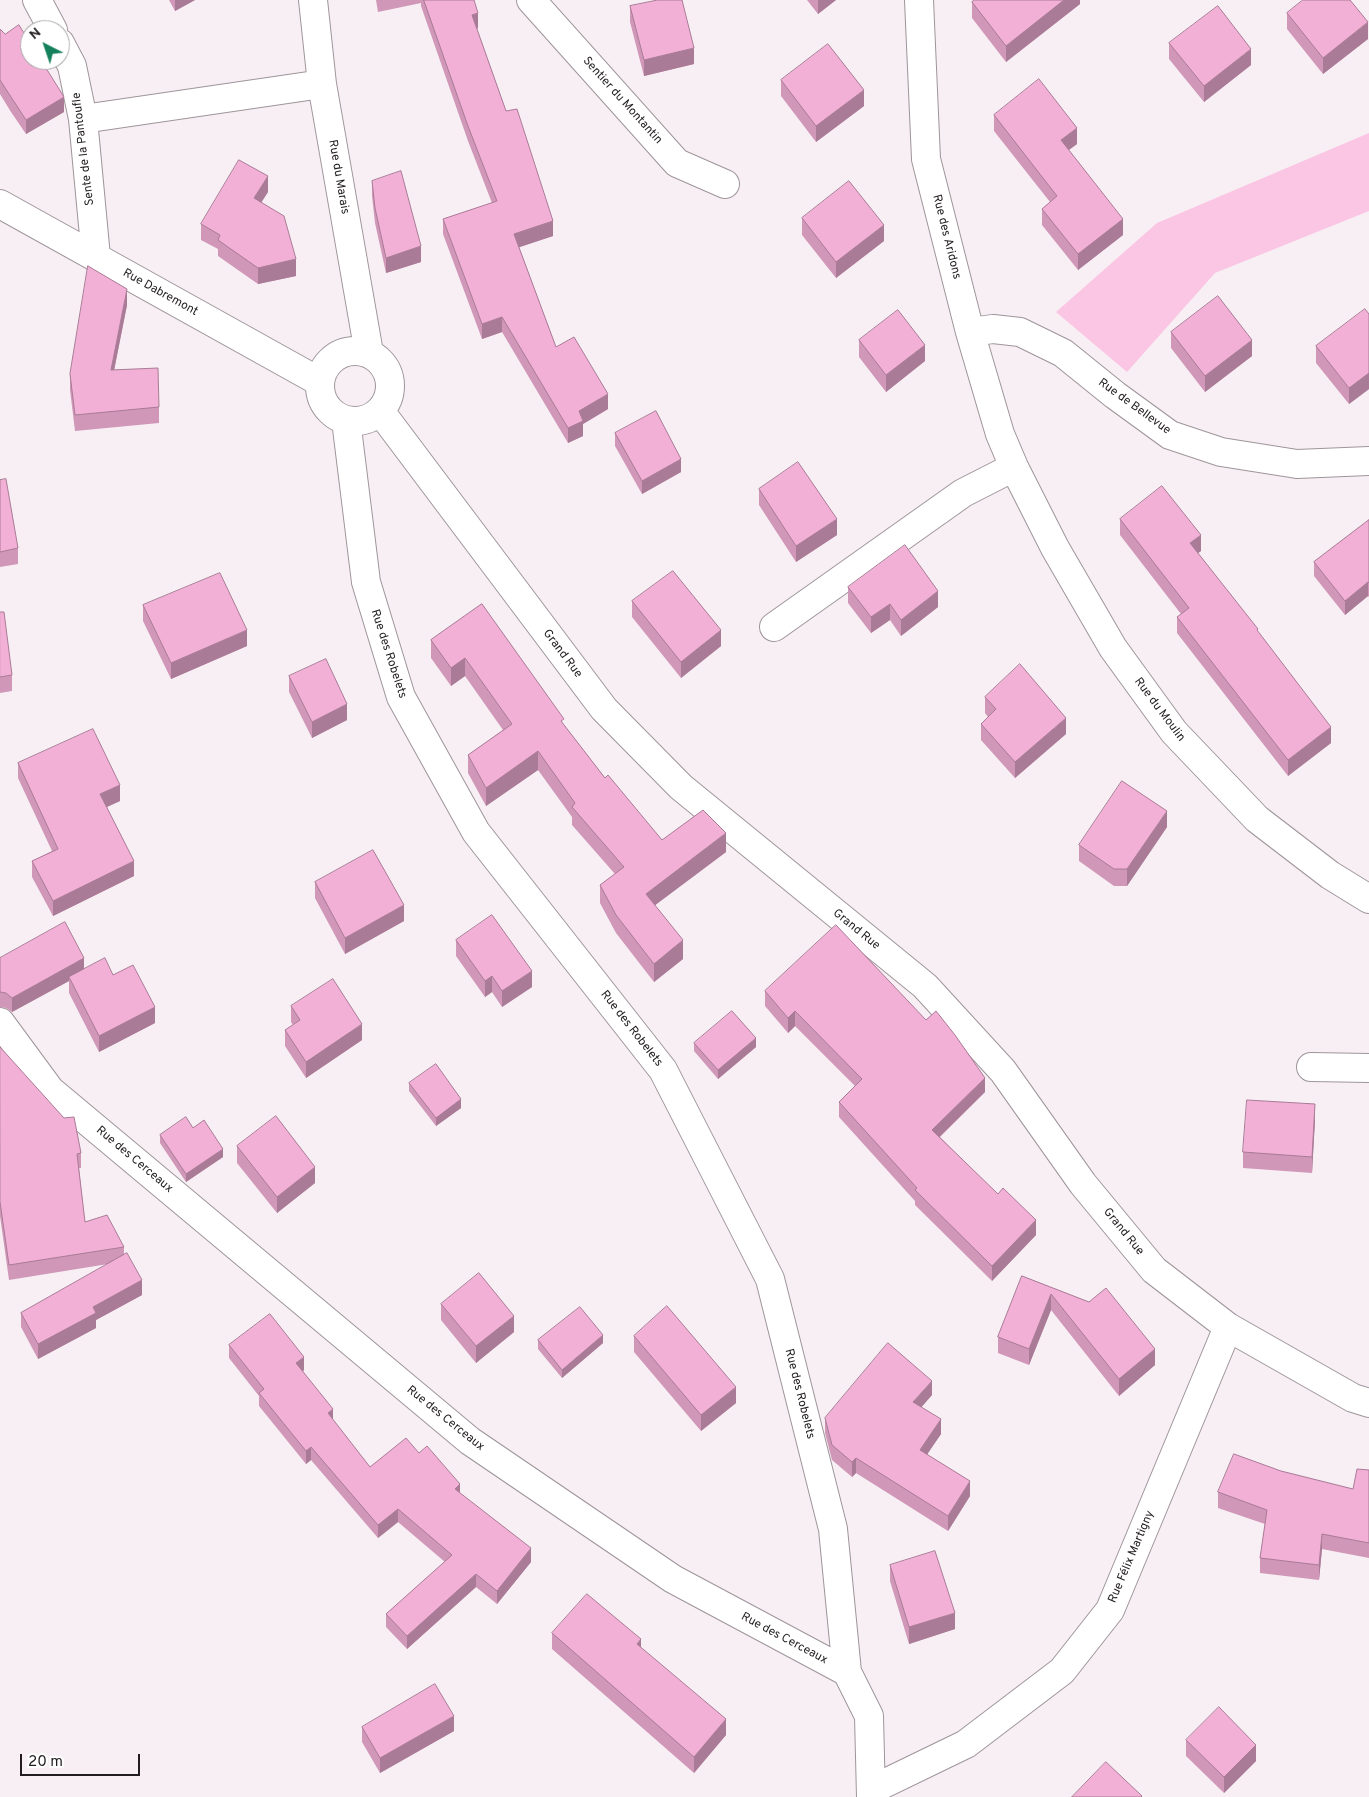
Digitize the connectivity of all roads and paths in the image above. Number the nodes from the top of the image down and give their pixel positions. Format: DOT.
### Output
graph roads {
  1 [pos="37,0"];
  2 [pos="314,0"];
  3 [pos="532,0"];
  4 [pos="919,0"];
  5 [pos="48,20"];
  6 [pos="70,62"];
  7 [pos="322,84"];
  8 [pos="82,119"];
  9 [pos="724,184"];
  10 [pos="0,204"];
  11 [pos="96,257"];
  12 [pos="970,332"];
  13 [pos="368,353"];
  14 [pos="320,382"];
  15 [pos="380,411"];
  16 [pos="346,420"];
  17 [pos="1369,461"];
  18 [pos="1014,466"];
  19 [pos="774,627"];
  20 [pos="1369,899"];
  21 [pos="0,1022"];
  22 [pos="1311,1067"];
  23 [pos="1369,1068"];
  24 [pos="1228,1327"];
  25 [pos="1369,1403"];
  26 [pos="847,1672"];
  27 [pos="871,1793"];
  1 -- 5 [label="street"];
  2 -- 7 [label="street, Rue du Marais"];
  3 -- 9 [label="street, Sentier du Montantin"];
  4 -- 12 [label="street, Rue des Aridons"];
  6 -- 8 [label="street, Sente de la Pantoufle"];
  7 -- 8 [label="street"];
  7 -- 13 [label="street, Rue du Marais"];
  8 -- 11 [label="street, Sente de la Pantoufle"];
  10 -- 11 [label="street, Rue Dabremont"];
  11 -- 14 [label="street, Rue Dabremont"];
  12 -- 17 [label="street, Rue de Bellevue"];
  12 -- 18 [label="street, Rue des Aridons"];
  13 -- 14 [label="street"];
  13 -- 15 [label="street"];
  14 -- 16 [label="street"];
  15 -- 16 [label="street"];
  15 -- 24 [label="street, Grand Rue"];
  16 -- 26 [label="street, Rue des Robelets"];
  18 -- 19 [label="street"];
  18 -- 20 [label="street, Rue du Moulin"];
  21 -- 26 [label="street, Rue des Cerceaux"];
  22 -- 23 [label="street"];
  24 -- 25 [label="street, Grand Rue"];
  24 -- 27 [label="street, Rue Félix Martigny"];
  26 -- 27 [label="street"];
}
